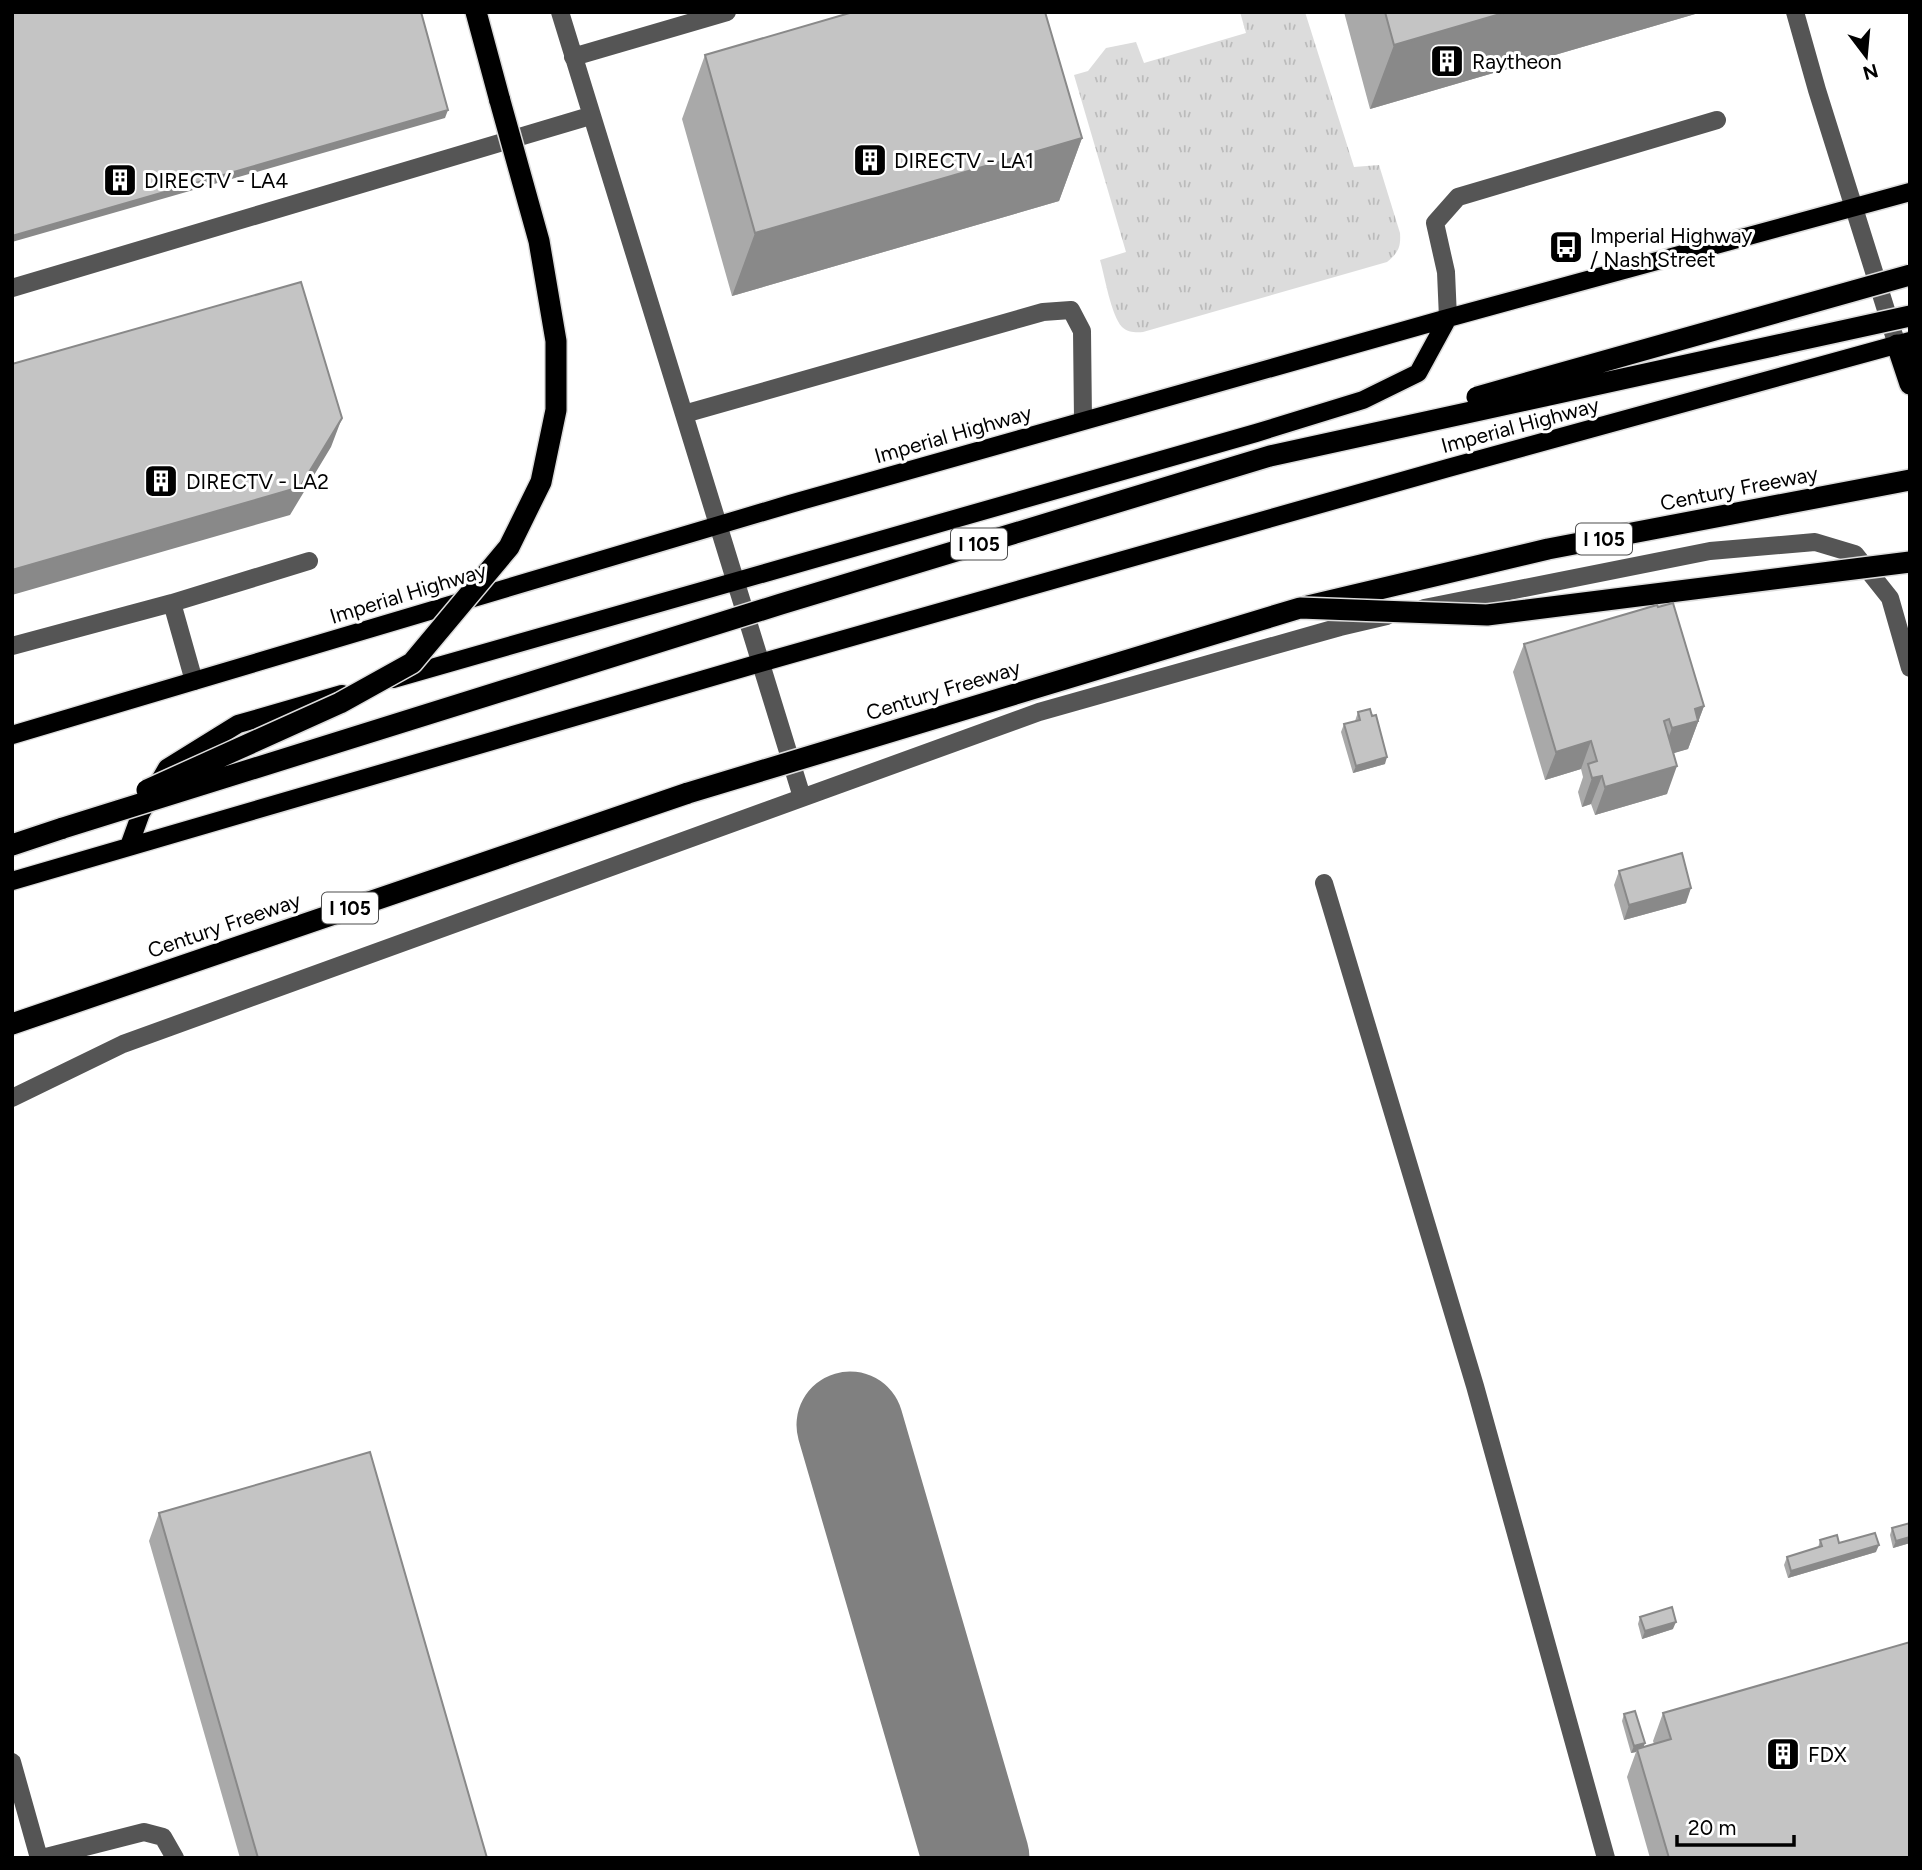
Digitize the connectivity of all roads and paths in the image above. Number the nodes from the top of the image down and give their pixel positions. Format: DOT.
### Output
graph roads {
  1 [pos="476,12"];
  2 [pos="560,12"];
  3 [pos="727,12"];
  4 [pos="1795,12"];
  5 [pos="573,57"];
  6 [pos="590,116"];
  7 [pos="1717,120"];
  8 [pos="1910,192"];
  9 [pos="1854,208"];
  10 [pos="1910,275"];
  11 [pos="12,288"];
  12 [pos="1910,316"];
  13 [pos="1448,318"];
  14 [pos="1904,343"];
  15 [pos="1910,384"];
  16 [pos="684,414"];
  17 [pos="1083,421"];
  18 [pos="1269,456"];
  19 [pos="1910,480"];
  20 [pos="719,524"];
  21 [pos="309,561"];
  22 [pos="1910,562"];
  23 [pos="736,581"];
  24 [pos="172,603"];
  25 [pos="1300,608"];
  26 [pos="12,646"];
  27 [pos="760,663"];
  28 [pos="1910,668"];
  29 [pos="194,681"];
  30 [pos="12,735"];
  31 [pos="802,797"];
  32 [pos="63,828"];
  33 [pos="12,845"];
  34 [pos="129,846"];
  35 [pos="12,881"];
  36 [pos="1324,883"];
  37 [pos="12,1024"];
  38 [pos="12,1098"];
  39 [pos="12,1762"];
  40 [pos="40,1858"];
  41 [pos="175,1858"];
  42 [pos="1606,1858"];
  1 -- 32 [label="highway, bridge"];
  2 -- 5 [label="street"];
  3 -- 5 [label="street"];
  4 -- 9 [label="street"];
  5 -- 6 [label="street"];
  6 -- 11 [label="street"];
  6 -- 16 [label="street"];
  7 -- 13 [label="street"];
  8 -- 9 [label="main road, Imperial Highway"];
  9 -- 13 [label="main road, Imperial Highway"];
  9 -- 14 [label="street"];
  10 -- 18 [label="highway, bridge"];
  12 -- 18 [label="highway, I 105, bridge"];
  13 -- 17 [label="main road, Imperial Highway"];
  13 -- 23 [label="main road"];
  14 -- 15 [label="highway"];
  14 -- 27 [label="main road, Imperial Highway"];
  16 -- 17 [label="street"];
  16 -- 20 [label="street"];
  17 -- 20 [label="main road, Imperial Highway"];
  18 -- 32 [label="highway, I 105, bridge"];
  19 -- 25 [label="highway, Century Freeway / I 105, bridge"];
  20 -- 23 [label="street"];
  20 -- 29 [label="main road, Imperial Highway"];
  21 -- 24 [label="street"];
  22 -- 25 [label="highway, bridge"];
  23 -- 27 [label="street"];
  23 -- 34 [label="main road"];
  24 -- 26 [label="street"];
  24 -- 29 [label="street"];
  25 -- 37 [label="highway, Century Freeway / I 105, bridge"];
  27 -- 31 [label="street"];
  27 -- 34 [label="main road, Imperial Highway"];
  28 -- 31 [label="street"];
  29 -- 30 [label="main road, Imperial Highway"];
  31 -- 38 [label="street"];
  32 -- 33 [label="highway, I 105"];
  34 -- 35 [label="main road, Imperial Highway"];
  36 -- 42 [label="street"];
  39 -- 40 [label="street"];
  40 -- 41 [label="street"];
}
